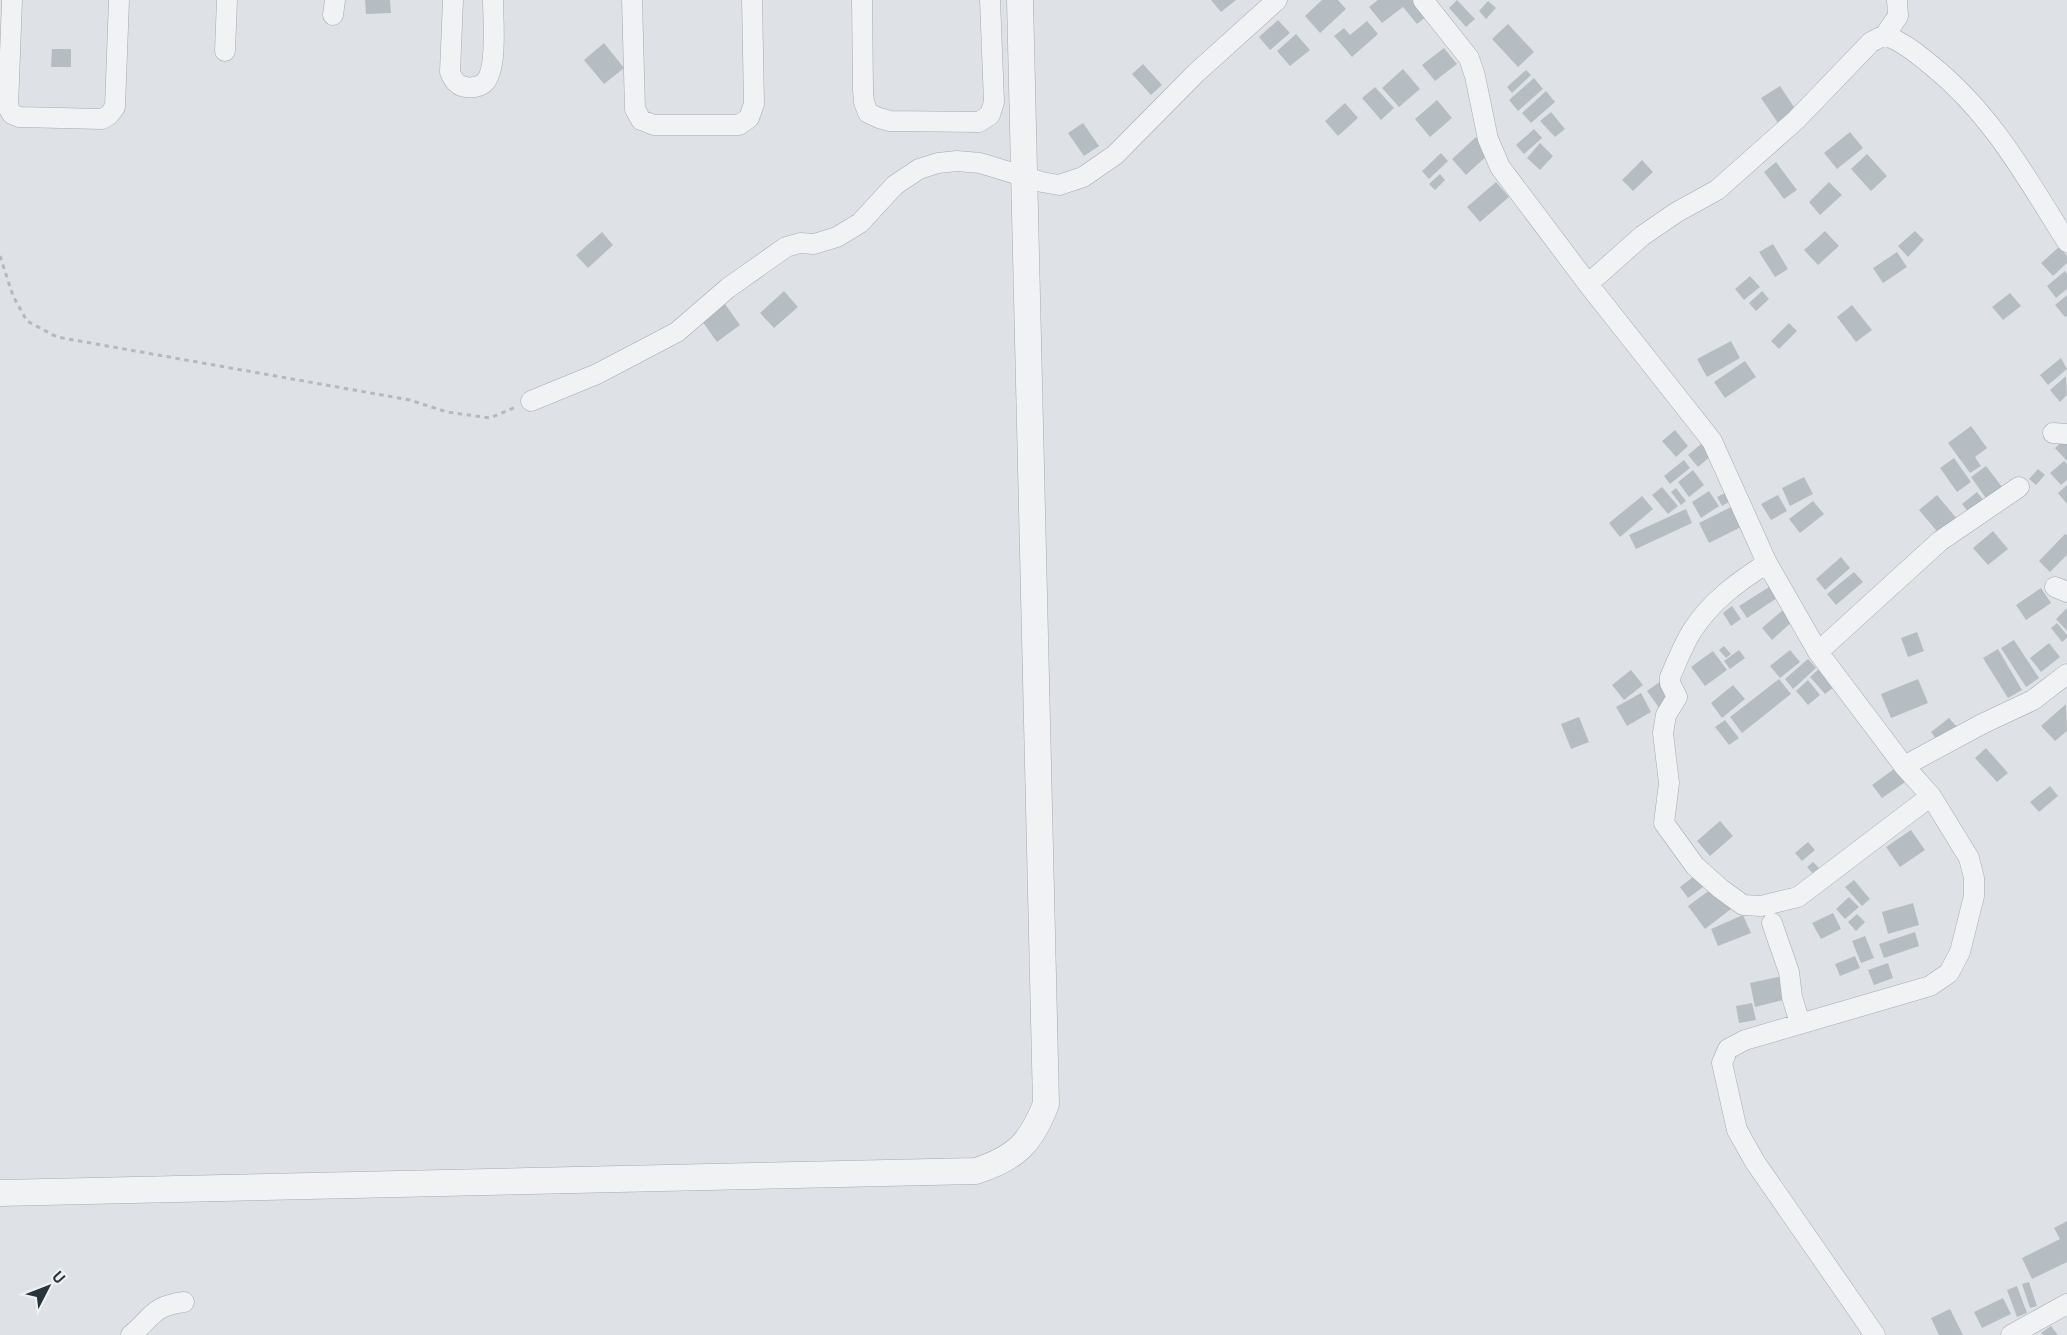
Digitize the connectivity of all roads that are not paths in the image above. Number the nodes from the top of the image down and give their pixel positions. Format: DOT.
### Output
graph roads {
  1 [pos="12,0"];
  2 [pos="119,0"];
  3 [pos="227,0"];
  4 [pos="453,0"];
  5 [pos="493,0"];
  6 [pos="632,0"];
  7 [pos="752,0"];
  8 [pos="862,0"];
  9 [pos="990,0"];
  10 [pos="1020,0"];
  11 [pos="1277,0"];
  12 [pos="1423,0"];
  13 [pos="1897,0"];
  14 [pos="1886,35"];
  15 [pos="225,51"];
  16 [pos="1026,177"];
  17 [pos="2067,242"];
  18 [pos="1588,284"];
  19 [pos="531,401"];
  20 [pos="2019,487"];
  21 [pos="1767,562"];
  22 [pos="1818,652"];
  23 [pos="2067,674"];
  24 [pos="1904,766"];
  25 [pos="1931,796"];
  26 [pos="1772,923"];
  27 [pos="1800,1023"];
  28 [pos="0,1193"];
  29 [pos="184,1302"];
  30 [pos="2067,1304"];
  31 [pos="131,1335"];
  32 [pos="1875,1335"];
  33 [pos="2011,1335"];
  1 -- 2 [label="street"];
  3 -- 15 [label="street"];
  4 -- 5 [label="street"];
  6 -- 7 [label="street"];
  8 -- 9 [label="street"];
  10 -- 16 [label="street"];
  11 -- 16 [label="street"];
  12 -- 18 [label="street"];
  13 -- 14 [label="street"];
  14 -- 17 [label="street"];
  14 -- 18 [label="street"];
  16 -- 19 [label="street"];
  16 -- 28 [label="street"];
  18 -- 21 [label="street"];
  20 -- 22 [label="street"];
  21 -- 22 [label="street"];
  21 -- 25 [label="street"];
  22 -- 24 [label="street"];
  23 -- 24 [label="street"];
  24 -- 25 [label="street"];
  25 -- 27 [label="street"];
  26 -- 27 [label="street"];
  27 -- 32 [label="street"];
  29 -- 31 [label="street"];
  30 -- 33 [label="street"];
}
